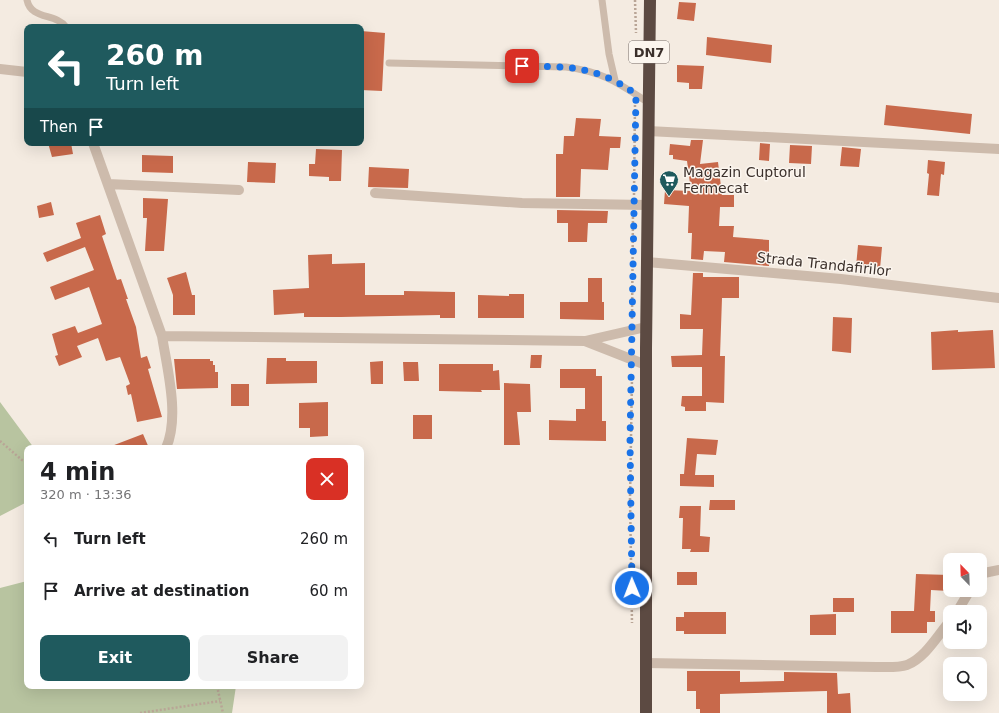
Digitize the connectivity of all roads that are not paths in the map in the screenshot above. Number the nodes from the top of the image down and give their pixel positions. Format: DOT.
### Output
graph roads {
  1 [pos="27,0"];
  2 [pos="602,0"];
  3 [pos="650,0"];
  4 [pos="63,24"];
  5 [pos="389,63"];
  6 [pos="0,69"];
  7 [pos="24,72"];
  8 [pos="615,80"];
  9 [pos="649,103"];
  10 [pos="648,131"];
  11 [pos="94,146"];
  12 [pos="999,149"];
  13 [pos="108,184"];
  14 [pos="239,190"];
  15 [pos="375,192"];
  16 [pos="647,205"];
  17 [pos="647,262"];
  18 [pos="999,298"];
  19 [pos="646,327"];
  20 [pos="162,336"];
  21 [pos="585,341"];
  22 [pos="646,365"];
  23 [pos="167,445"];
  24 [pos="999,570"];
  25 [pos="987,572"];
  26 [pos="943,630"];
  27 [pos="646,663"];
  28 [pos="646,713"];
  1 -- 4 [label="lane"];
  2 -- 8 [label="lane"];
  3 -- 9 [label="highway, DN7"];
  5 -- 8 [label="lane"];
  6 -- 7 [label="street"];
  8 -- 9 [label="lane"];
  9 -- 10 [label="highway, DN7"];
  10 -- 12 [label="street"];
  10 -- 16 [label="highway, DN7"];
  11 -- 13 [label="street"];
  13 -- 14 [label="street"];
  13 -- 20 [label="street"];
  15 -- 16 [label="street"];
  16 -- 17 [label="highway, DN7"];
  17 -- 18 [label="street, Strada Trandafirilor"];
  17 -- 19 [label="highway, DN7"];
  19 -- 21 [label="street"];
  19 -- 22 [label="highway, DN7"];
  20 -- 21 [label="street"];
  20 -- 23 [label="street"];
  21 -- 22 [label="street"];
  22 -- 27 [label="highway, DN7"];
  24 -- 25 [label="street"];
  26 -- 27 [label="street"];
  27 -- 28 [label="highway, DN7"];
}
